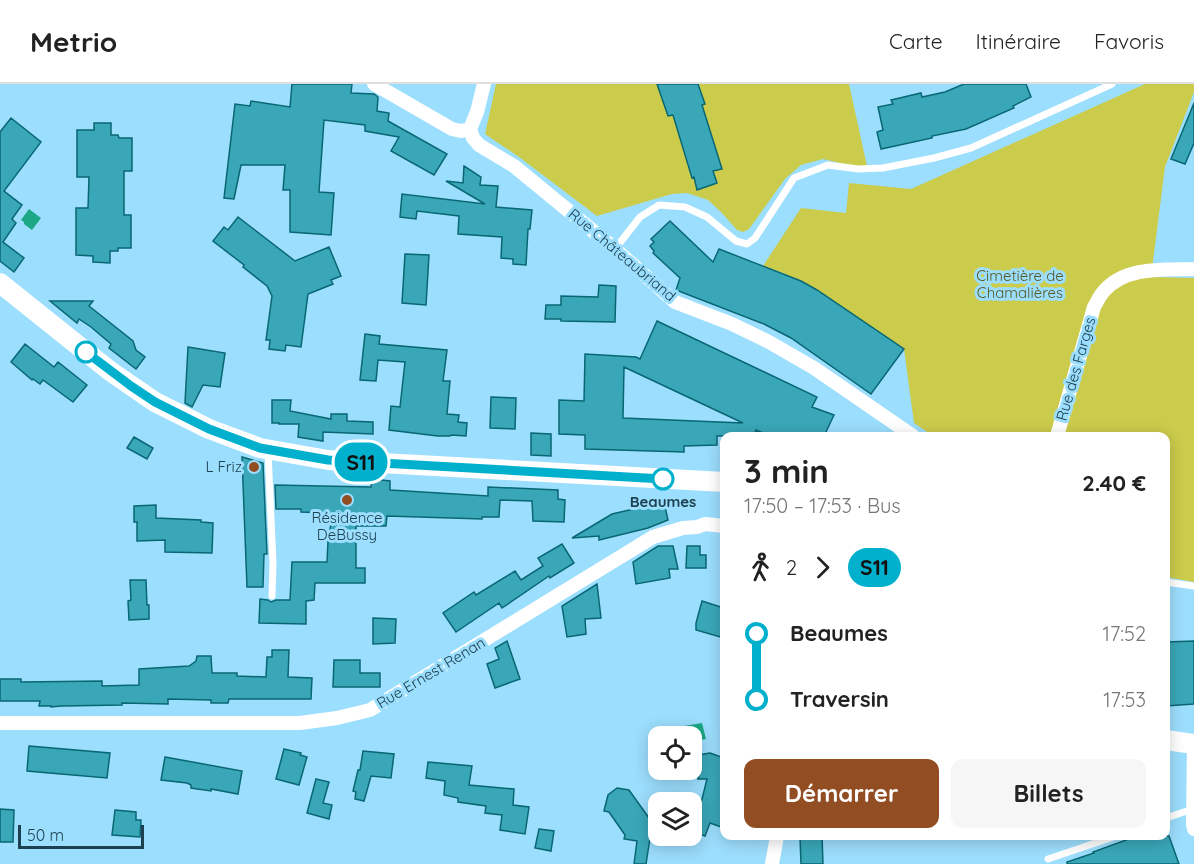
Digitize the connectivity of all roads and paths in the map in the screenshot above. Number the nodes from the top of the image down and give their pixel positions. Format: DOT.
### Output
graph roads {
  1 [pos="374,84"];
  2 [pos="484,84"];
  3 [pos="1112,84"];
  4 [pos="470,129"];
  5 [pos="615,249"];
  6 [pos="1194,269"];
  7 [pos="0,283"];
  8 [pos="907,432"];
  9 [pos="1058,432"];
  10 [pos="268,449"];
  11 [pos="720,482"];
  12 [pos="720,526"];
  13 [pos="1170,583"];
  14 [pos="1194,586"];
  15 [pos="272,596"];
  16 [pos="0,723"];
  17 [pos="1170,741"];
  18 [pos="1194,744"];
  19 [pos="1193,774"];
  20 [pos="1193,809"];
  21 [pos="1170,817"];
  22 [pos="1194,829"];
  23 [pos="776,840"];
  24 [pos="1104,840"];
  25 [pos="1048,859"];
  26 [pos="772,864"];
  1 -- 4 [label="street"];
  2 -- 4 [label="street"];
  3 -- 5 [label="lane"];
  4 -- 5 [label="street, Rue Châteaubriand"];
  5 -- 8 [label="street, Rue Châteaubriand"];
  6 -- 9 [label="street, Rue des Farges"];
  7 -- 10 [label="main road"];
  10 -- 11 [label="main road"];
  10 -- 15 [label="lane"];
  12 -- 16 [label="street, Rue Ernest Renan"];
  13 -- 14 [label="lane"];
  17 -- 18 [label="main road"];
  18 -- 19 [label="street"];
  19 -- 20 [label="street"];
  20 -- 21 [label="lane"];
  20 -- 22 [label="street"];
  23 -- 26 [label="street"];
  24 -- 25 [label="lane"];
}
